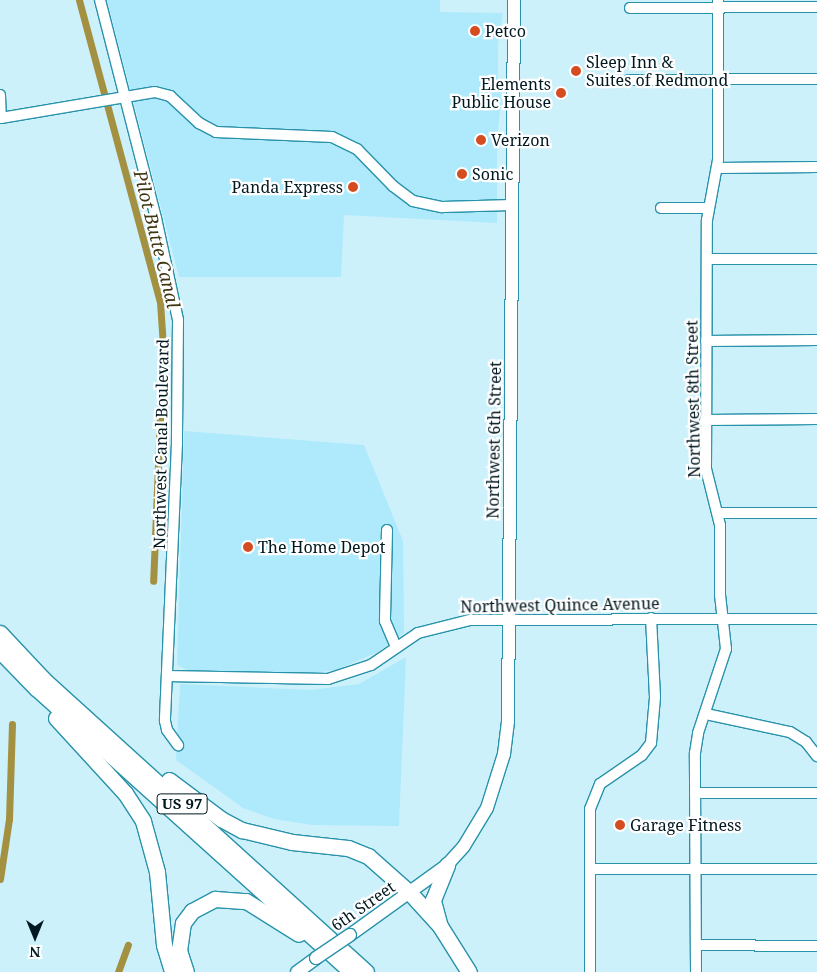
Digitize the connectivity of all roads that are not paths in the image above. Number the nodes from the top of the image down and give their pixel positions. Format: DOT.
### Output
graph roads {
  1 [pos="100,0"];
  2 [pos="514,0"];
  3 [pos="718,4"];
  4 [pos="630,8"];
  5 [pos="817,8"];
  6 [pos="719,79"];
  7 [pos="817,79"];
  8 [pos="628,80"];
  9 [pos="0,95"];
  10 [pos="119,96"];
  11 [pos="817,167"];
  12 [pos="718,168"];
  13 [pos="512,206"];
  14 [pos="661,208"];
  15 [pos="707,208"];
  16 [pos="817,259"];
  17 [pos="707,260"];
  18 [pos="817,340"];
  19 [pos="706,341"];
  20 [pos="817,419"];
  21 [pos="706,420"];
  22 [pos="817,512"];
  23 [pos="718,513"];
  24 [pos="387,530"];
  25 [pos="651,618"];
  26 [pos="723,618"];
  27 [pos="817,618"];
  28 [pos="509,620"];
  29 [pos="0,633"];
  30 [pos="396,647"];
  31 [pos="3,654"];
  32 [pos="167,676"];
  33 [pos="70,704"];
  34 [pos="706,714"];
  35 [pos="178,745"];
  36 [pos="817,756"];
  37 [pos="695,793"];
  38 [pos="817,793"];
  39 [pos="447,865"];
  40 [pos="696,869"];
  41 [pos="817,869"];
  42 [pos="590,870"];
  43 [pos="410,893"];
  44 [pos="440,926"];
  45 [pos="697,946"];
  46 [pos="817,946"];
  47 [pos="172,972"];
  48 [pos="186,972"];
  49 [pos="297,972"];
  50 [pos="344,972"];
  51 [pos="351,972"];
  52 [pos="366,972"];
  53 [pos="469,972"];
  54 [pos="590,972"];
  55 [pos="696,972"];
  1 -- 10 [label="street, Northwest Canal Boulevard"];
  2 -- 13 [label="main road, Northwest 6th Street"];
  3 -- 4 [label="street"];
  3 -- 5 [label="street"];
  3 -- 6 [label="street, Northwest 8th Street"];
  6 -- 7 [label="street"];
  6 -- 8 [label="street"];
  6 -- 12 [label="street, Northwest 8th Street"];
  9 -- 10 [label="street"];
  10 -- 13 [label="street"];
  10 -- 32 [label="street, Northwest Canal Boulevard"];
  11 -- 12 [label="street"];
  12 -- 15 [label="street, Northwest 8th Street"];
  13 -- 28 [label="main road, Northwest 6th Street"];
  14 -- 15 [label="street"];
  15 -- 17 [label="street, Northwest 8th Street"];
  16 -- 17 [label="street"];
  17 -- 19 [label="street, Northwest 8th Street"];
  18 -- 19 [label="street"];
  19 -- 21 [label="street, Northwest 8th Street"];
  20 -- 21 [label="street"];
  21 -- 23 [label="street, Northwest 8th Street"];
  22 -- 23 [label="street"];
  23 -- 26 [label="street, Northwest 8th Street"];
  24 -- 30 [label="street"];
  25 -- 26 [label="street, Northwest Quince Avenue"];
  25 -- 28 [label="street, Northwest Quince Avenue"];
  25 -- 42 [label="street"];
  26 -- 27 [label="street, Northwest Quince Avenue"];
  26 -- 34 [label="street, Northwest 8th Street"];
  28 -- 30 [label="street, Northwest Quince Avenue"];
  28 -- 39 [label="main road, Northwest 6th Street"];
  29 -- 33 [label="highway, US 97"];
  30 -- 32 [label="street, Northwest Quince Avenue"];
  31 -- 47 [label="highway"];
  31 -- 51 [label="highway, US 97"];
  32 -- 35 [label="street, Northwest Canal Boulevard"];
  33 -- 43 [label="highway"];
  33 -- 52 [label="highway, US 97"];
  34 -- 36 [label="street"];
  34 -- 37 [label="street, Northwest 8th Street"];
  37 -- 38 [label="street"];
  37 -- 40 [label="street, Northwest 8th Street"];
  39 -- 43 [label="main road, 6th Street"];
  39 -- 44 [label="highway"];
  40 -- 41 [label="street"];
  40 -- 42 [label="street"];
  40 -- 45 [label="street, Northwest 8th Street"];
  42 -- 54 [label="street"];
  43 -- 44 [label="highway"];
  43 -- 49 [label="main road, 6th Street, bridge"];
  44 -- 53 [label="highway"];
  45 -- 46 [label="street"];
  45 -- 55 [label="street, Northwest 8th Street"];
  48 -- 50 [label="highway"];
}
